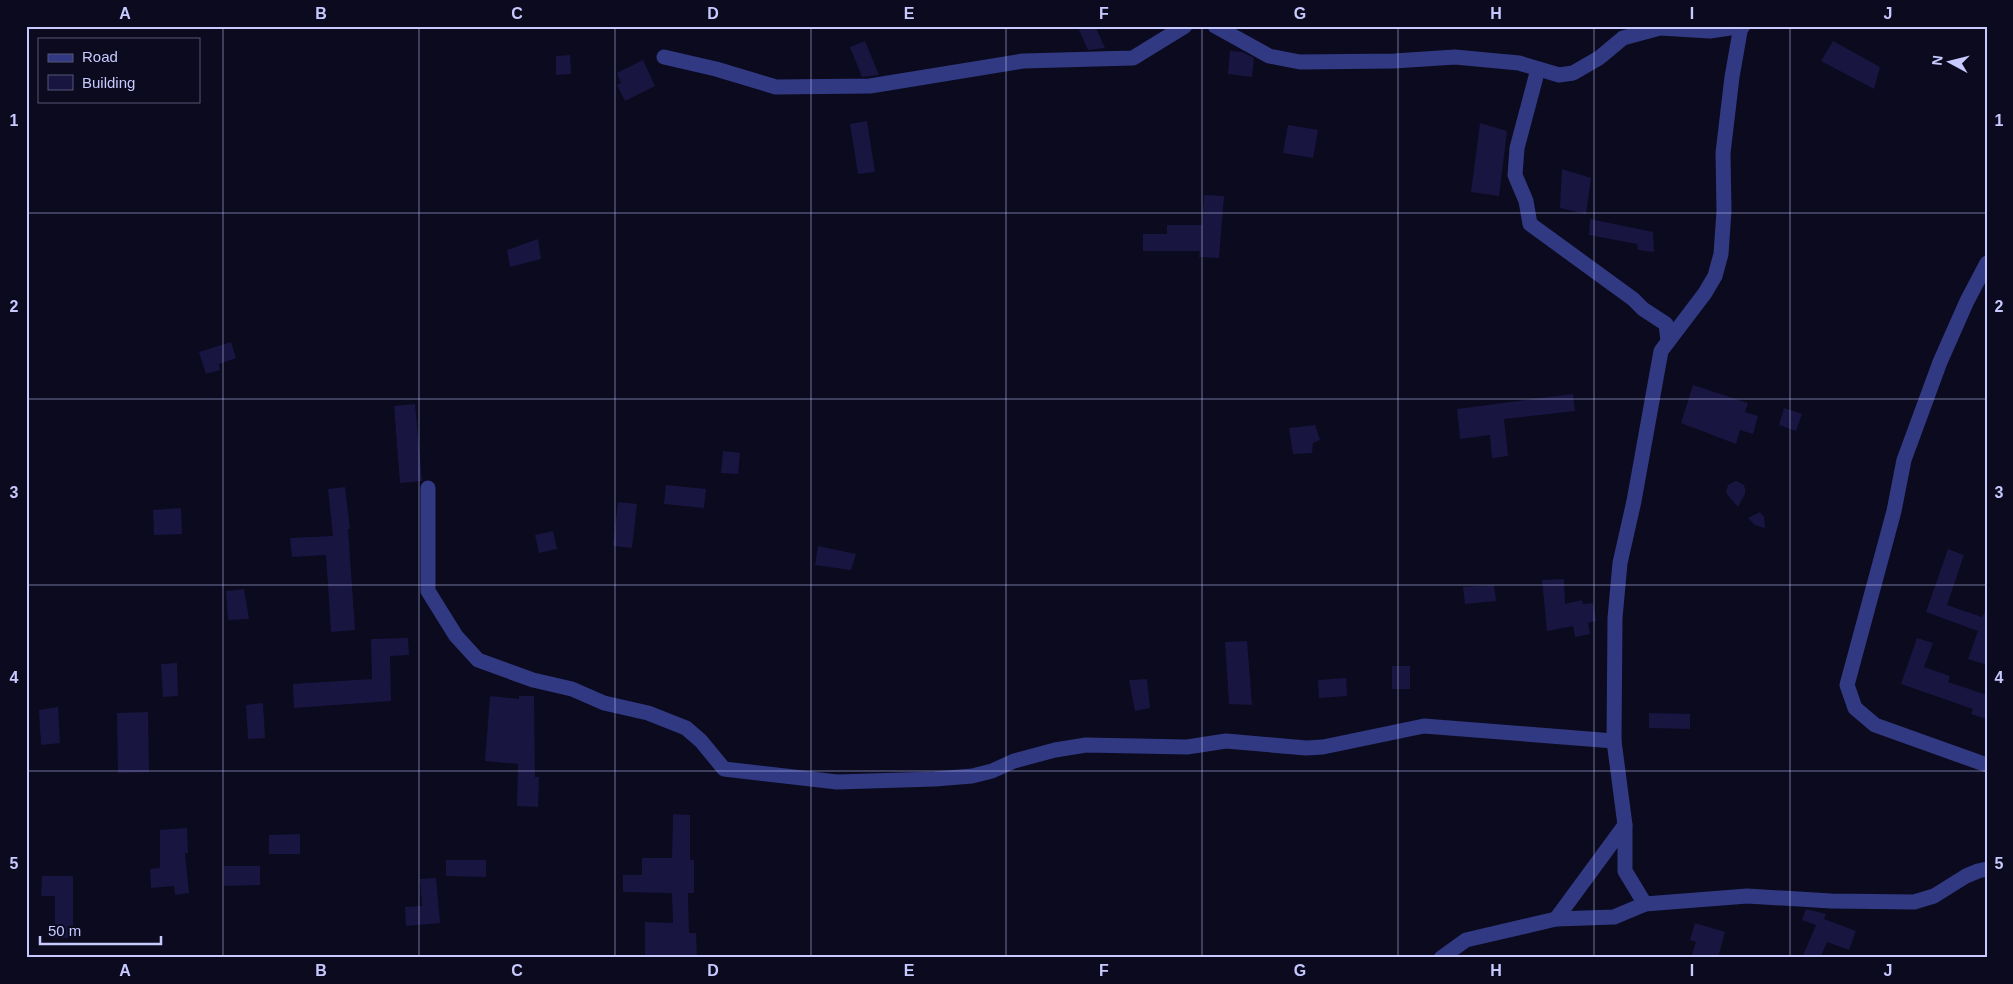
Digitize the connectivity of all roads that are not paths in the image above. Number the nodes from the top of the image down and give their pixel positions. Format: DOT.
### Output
graph roads {
  1 [pos="1185,26"];
  2 [pos="1215,26"];
  3 [pos="1741,26"];
  4 [pos="664,57"];
  5 [pos="1538,70"];
  6 [pos="1987,263"];
  7 [pos="1668,342"];
  8 [pos="428,488"];
  9 [pos="1614,741"];
  10 [pos="1987,765"];
  11 [pos="1625,825"];
  12 [pos="1987,869"];
  13 [pos="1645,904"];
  14 [pos="1556,919"];
  15 [pos="1441,958"];
  1 -- 4 [label="street"];
  2 -- 5 [label="street"];
  3 -- 5 [label="street"];
  3 -- 7 [label="street"];
  5 -- 7 [label="street"];
  6 -- 10 [label="street"];
  7 -- 9 [label="street"];
  8 -- 9 [label="street"];
  9 -- 11 [label="street"];
  11 -- 13 [label="street"];
  11 -- 14 [label="street"];
  12 -- 13 [label="street"];
  13 -- 14 [label="street"];
  14 -- 15 [label="street"];
}
